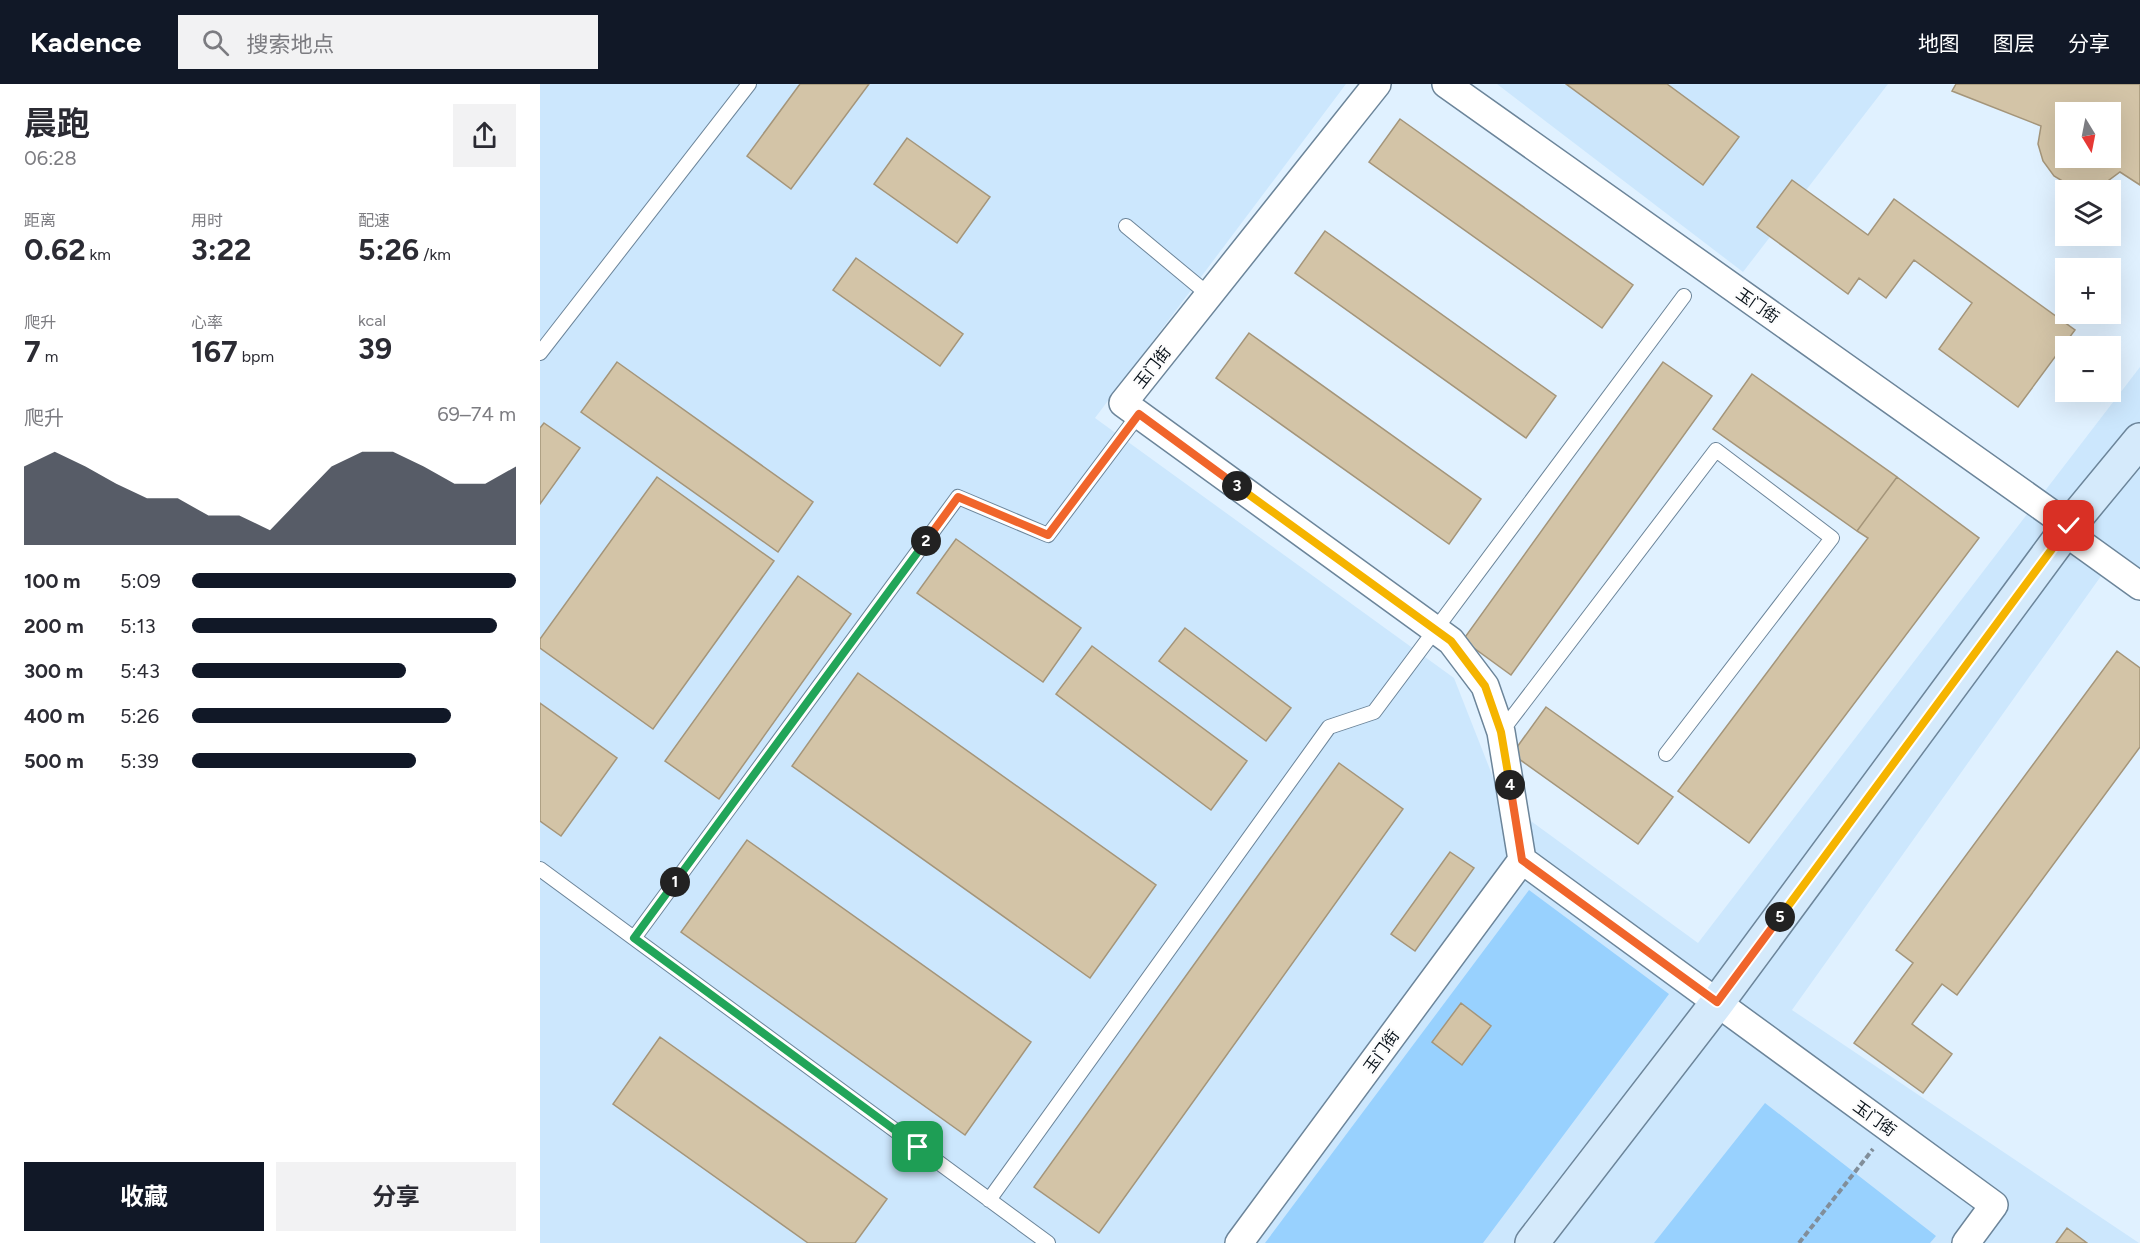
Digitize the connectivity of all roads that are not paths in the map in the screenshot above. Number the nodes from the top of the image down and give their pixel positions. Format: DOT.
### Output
graph roads {
  1 [pos="749,84"];
  2 [pos="1377,84"];
  3 [pos="1446,84"];
  4 [pos="1126,226"];
  5 [pos="1209,295"];
  6 [pos="1684,296"];
  7 [pos="540,353"];
  8 [pos="1139,414"];
  9 [pos="2140,440"];
  10 [pos="2067,529"];
  11 [pos="2140,586"];
  12 [pos="1436,631"];
  13 [pos="1501,732"];
  14 [pos="1666,754"];
  15 [pos="1522,860"];
  16 [pos="540,869"];
  17 [pos="634,938"];
  18 [pos="1717,1002"];
  19 [pos="989,1200"];
  20 [pos="1048,1243"];
  21 [pos="1239,1243"];
  22 [pos="1532,1243"];
  23 [pos="1966,1243"];
  1 -- 7 [label="lane"];
  2 -- 5 [label="street, 玉门街"];
  3 -- 10 [label="street, 玉门街"];
  4 -- 5 [label="lane"];
  5 -- 8 [label="street, 玉门街"];
  6 -- 12 [label="lane"];
  8 -- 12 [label="street, 玉门街"];
  8 -- 17 [label="lane"];
  9 -- 10 [label="street"];
  10 -- 11 [label="street, 玉门街"];
  10 -- 18 [label="street"];
  12 -- 13 [label="street, 玉门街"];
  12 -- 19 [label="lane"];
  13 -- 14 [label="lane"];
  13 -- 15 [label="street, 玉门街"];
  15 -- 18 [label="street, 玉门街"];
  15 -- 21 [label="street, 玉门街"];
  16 -- 17 [label="lane"];
  17 -- 19 [label="lane"];
  18 -- 22 [label="street"];
  18 -- 23 [label="street, 玉门街"];
  19 -- 20 [label="lane"];
}
